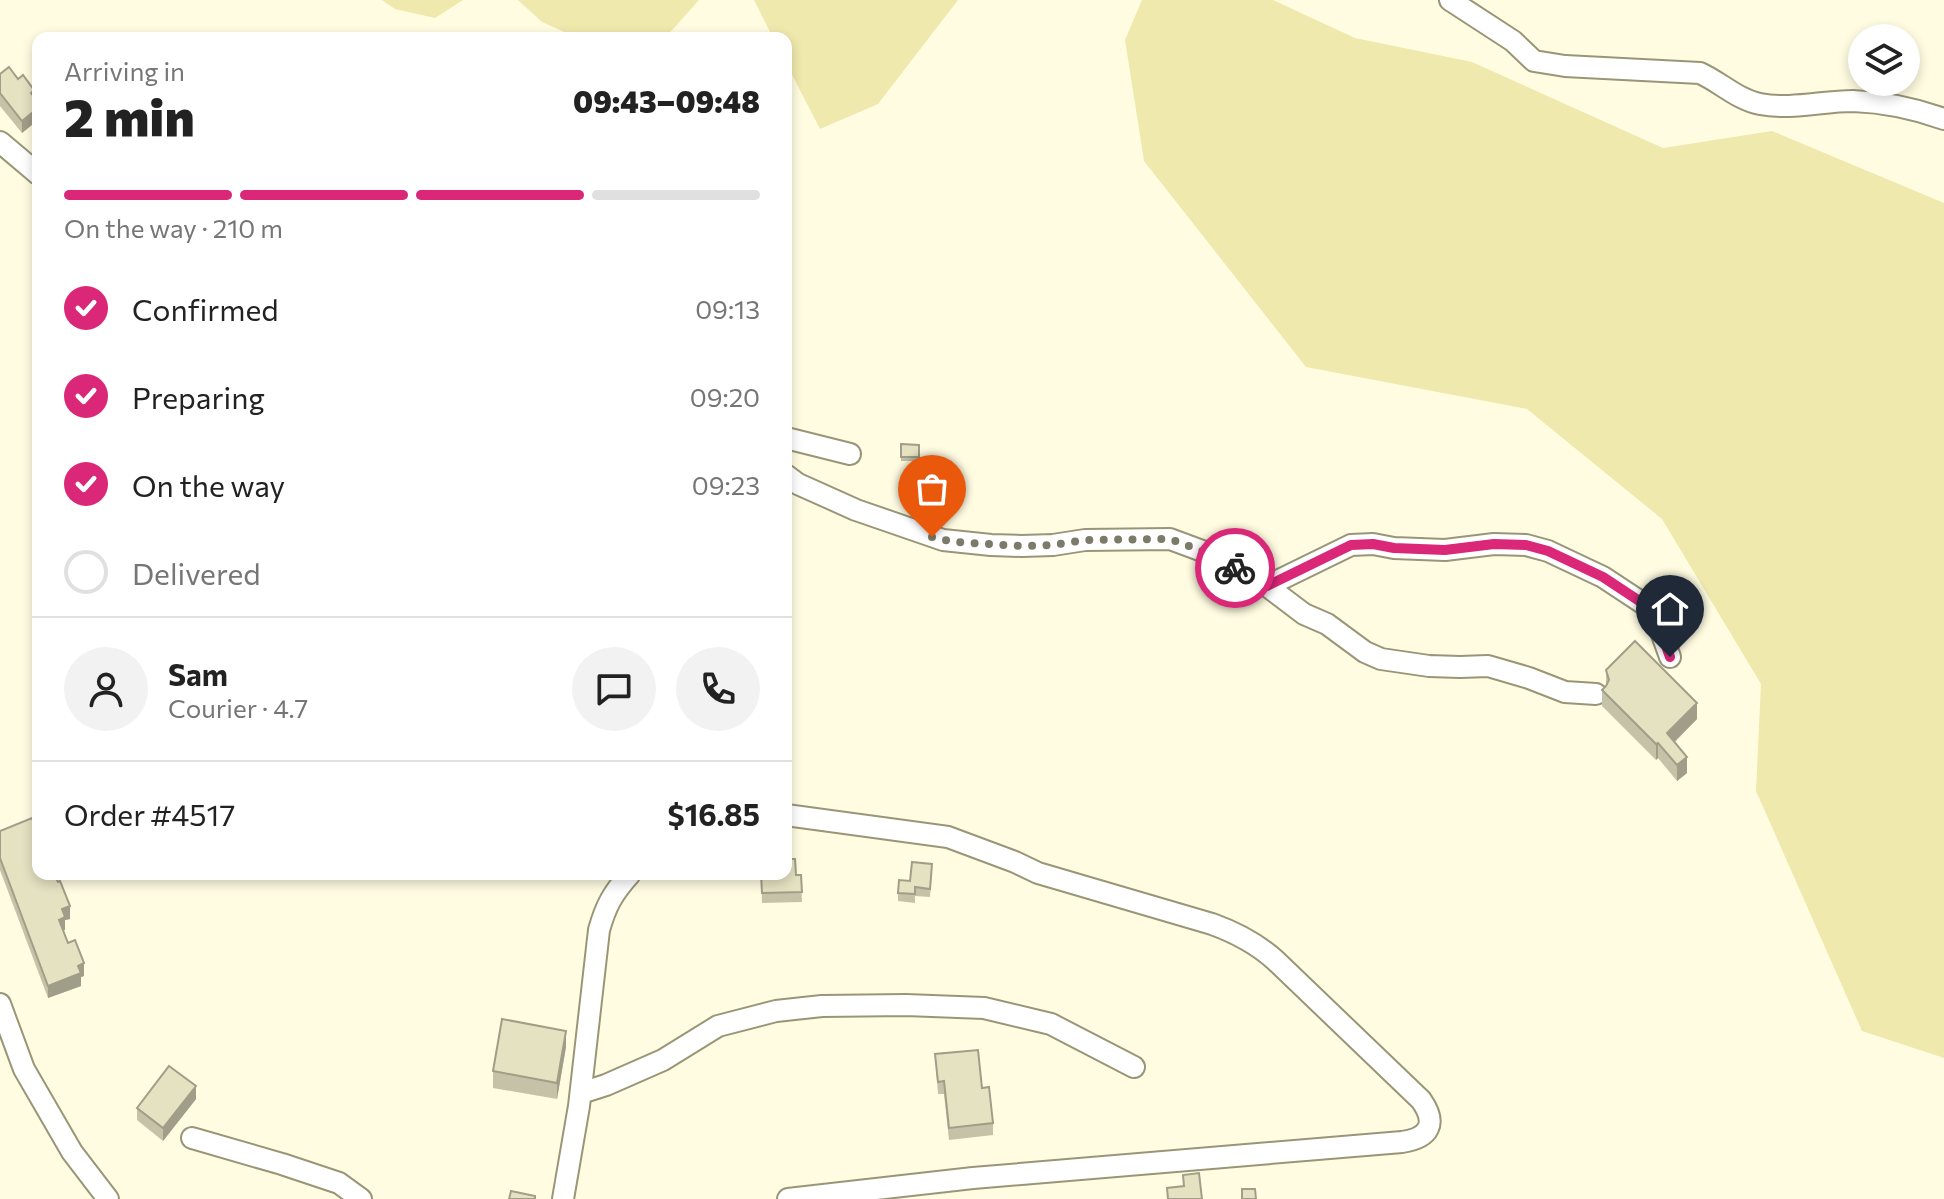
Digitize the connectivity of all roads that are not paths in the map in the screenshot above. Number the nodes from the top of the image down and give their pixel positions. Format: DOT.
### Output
graph roads {
  1 [pos="1450,0"];
  2 [pos="1944,119"];
  3 [pos="0,142"];
  4 [pos="32,169"];
  5 [pos="792,440"];
  6 [pos="850,454"];
  7 [pos="792,480"];
  8 [pos="1267,586"];
  9 [pos="1670,657"];
  10 [pos="1596,694"];
  11 [pos="792,816"];
  12 [pos="625,880"];
  13 [pos="0,1004"];
  14 [pos="1134,1067"];
  15 [pos="581,1093"];
  16 [pos="192,1138"];
  17 [pos="108,1199"];
  18 [pos="361,1199"];
  19 [pos="563,1199"];
  20 [pos="788,1199"];
  1 -- 2 [label="street"];
  3 -- 4 [label="street"];
  5 -- 6 [label="street"];
  7 -- 8 [label="street"];
  8 -- 9 [label="street"];
  8 -- 10 [label="street"];
  11 -- 20 [label="street"];
  12 -- 15 [label="street"];
  13 -- 17 [label="street"];
  14 -- 15 [label="street"];
  15 -- 19 [label="street"];
  16 -- 18 [label="street"];
}
